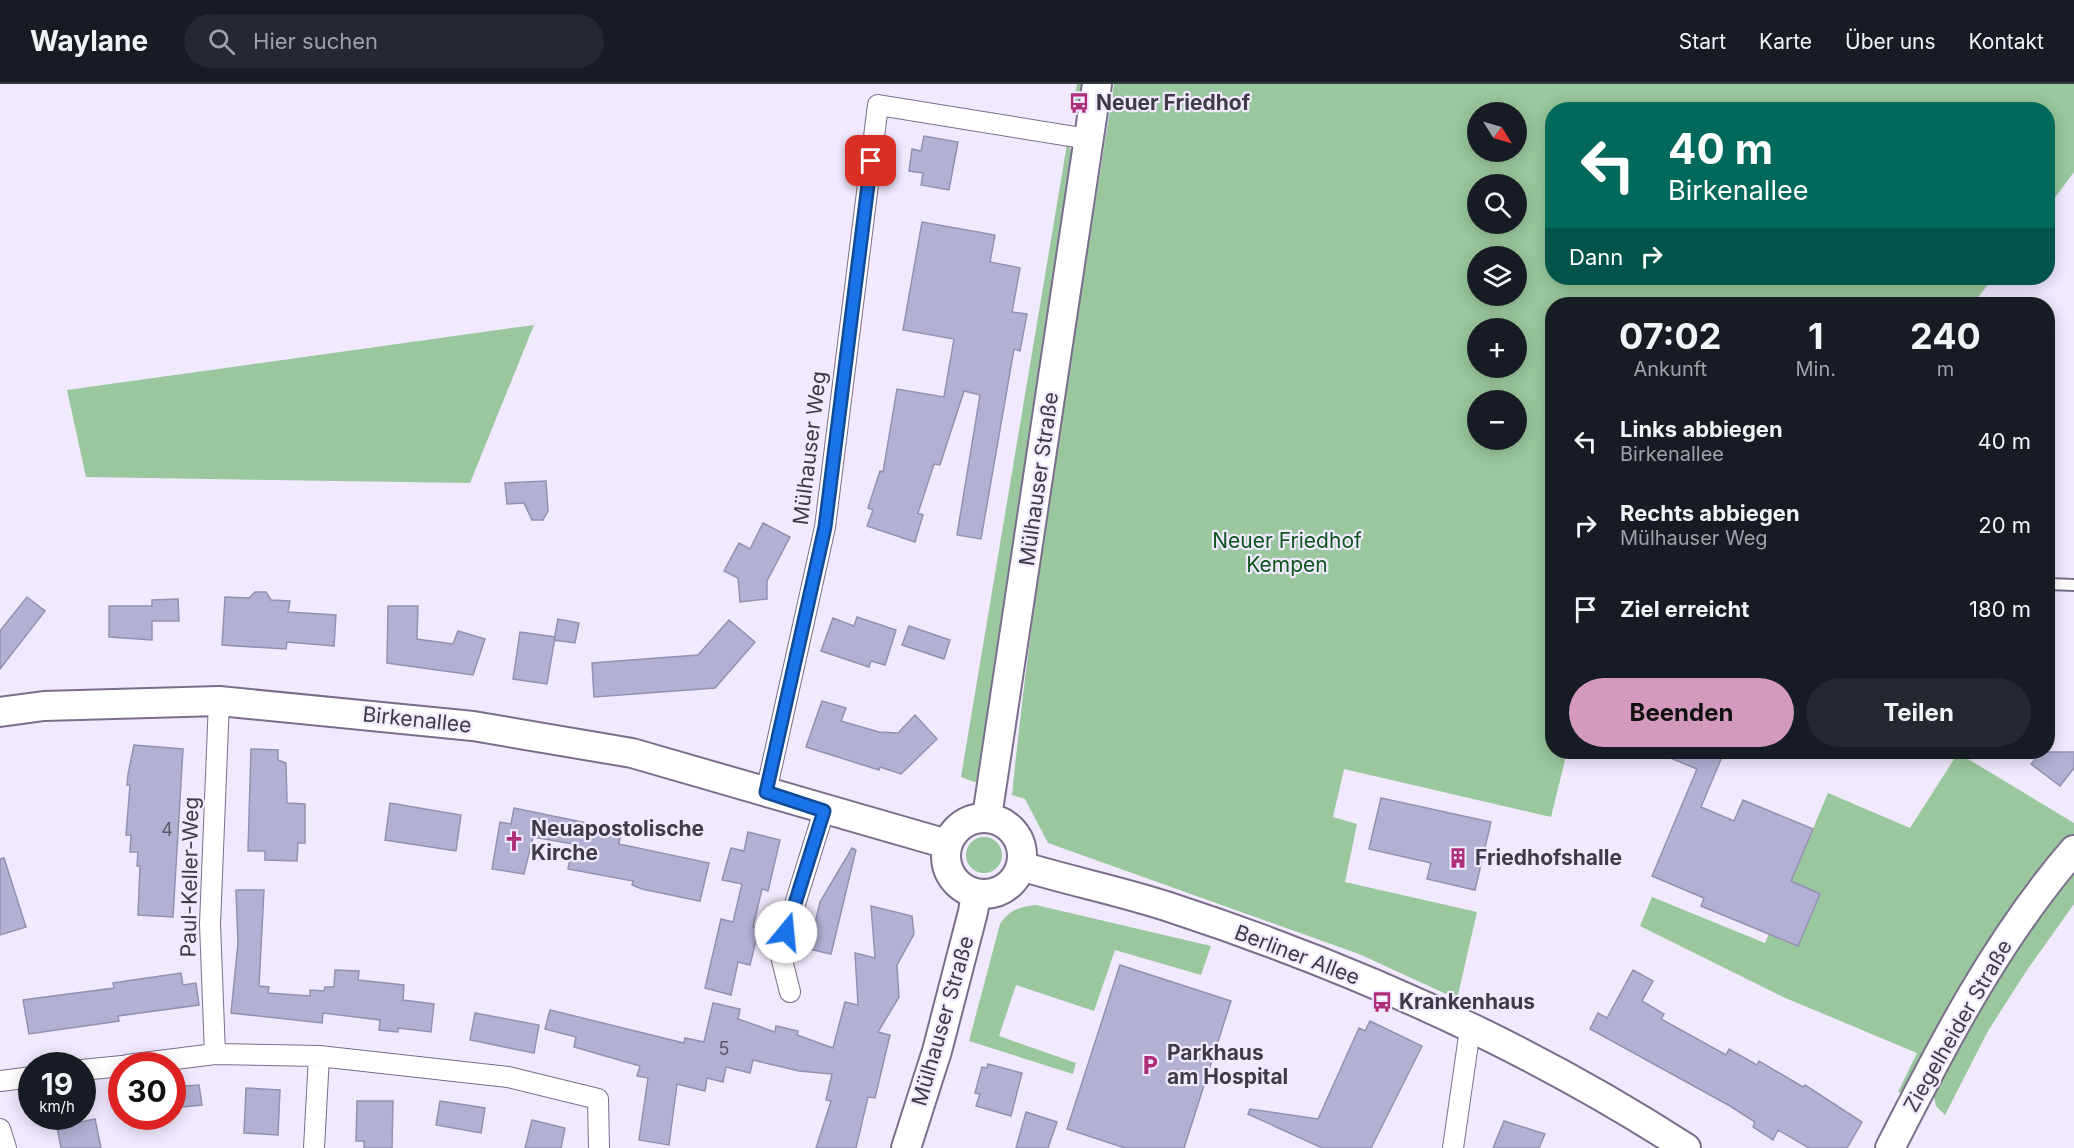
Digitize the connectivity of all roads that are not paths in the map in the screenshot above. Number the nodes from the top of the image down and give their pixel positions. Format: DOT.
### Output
graph roads {
  1 [pos="1097,84"];
  2 [pos="1088,140"];
  3 [pos="2055,584"];
  4 [pos="2074,585"];
  5 [pos="219,701"];
  6 [pos="0,712"];
  7 [pos="766,792"];
  8 [pos="824,811"];
  9 [pos="987,817"];
  10 [pos="947,844"];
  11 [pos="2074,850"];
  12 [pos="1021,866"];
  13 [pos="976,893"];
  14 [pos="790,992"];
  15 [pos="1470,1029"];
  16 [pos="215,1054"];
  17 [pos="319,1056"];
  18 [pos="186,1058"];
  19 [pos="18,1079"];
  20 [pos="0,1081"];
  21 [pos="0,1128"];
  22 [pos="6,1148"];
  23 [pos="314,1148"];
  24 [pos="599,1148"];
  25 [pos="906,1148"];
  26 [pos="1453,1148"];
  27 [pos="1686,1148"];
  28 [pos="1890,1148"];
  1 -- 2 [label="street, Mülhauser Straße"];
  2 -- 7 [label="street, Mülhauser Weg"];
  2 -- 9 [label="street, Mülhauser Straße"];
  3 -- 4 [label="lane"];
  5 -- 6 [label="street, Birkenallee"];
  5 -- 7 [label="street, Birkenallee"];
  5 -- 16 [label="street, Paul-Keller-Weg"];
  7 -- 8 [label="street, Birkenallee"];
  8 -- 10 [label="street, Birkenallee"];
  8 -- 14 [label="street"];
  9 -- 10 [label="street"];
  9 -- 12 [label="street"];
  10 -- 13 [label="street"];
  11 -- 28 [label="street, Ziegelheider Straße"];
  12 -- 13 [label="street"];
  12 -- 15 [label="street, Berliner Allee"];
  13 -- 25 [label="street, Mülhauser Straße"];
  15 -- 26 [label="street"];
  15 -- 27 [label="street, Berliner Allee"];
  16 -- 17 [label="street"];
  16 -- 18 [label="street"];
  17 -- 23 [label="street"];
  17 -- 24 [label="street"];
  19 -- 20 [label="street"];
  21 -- 22 [label="street"];
}
